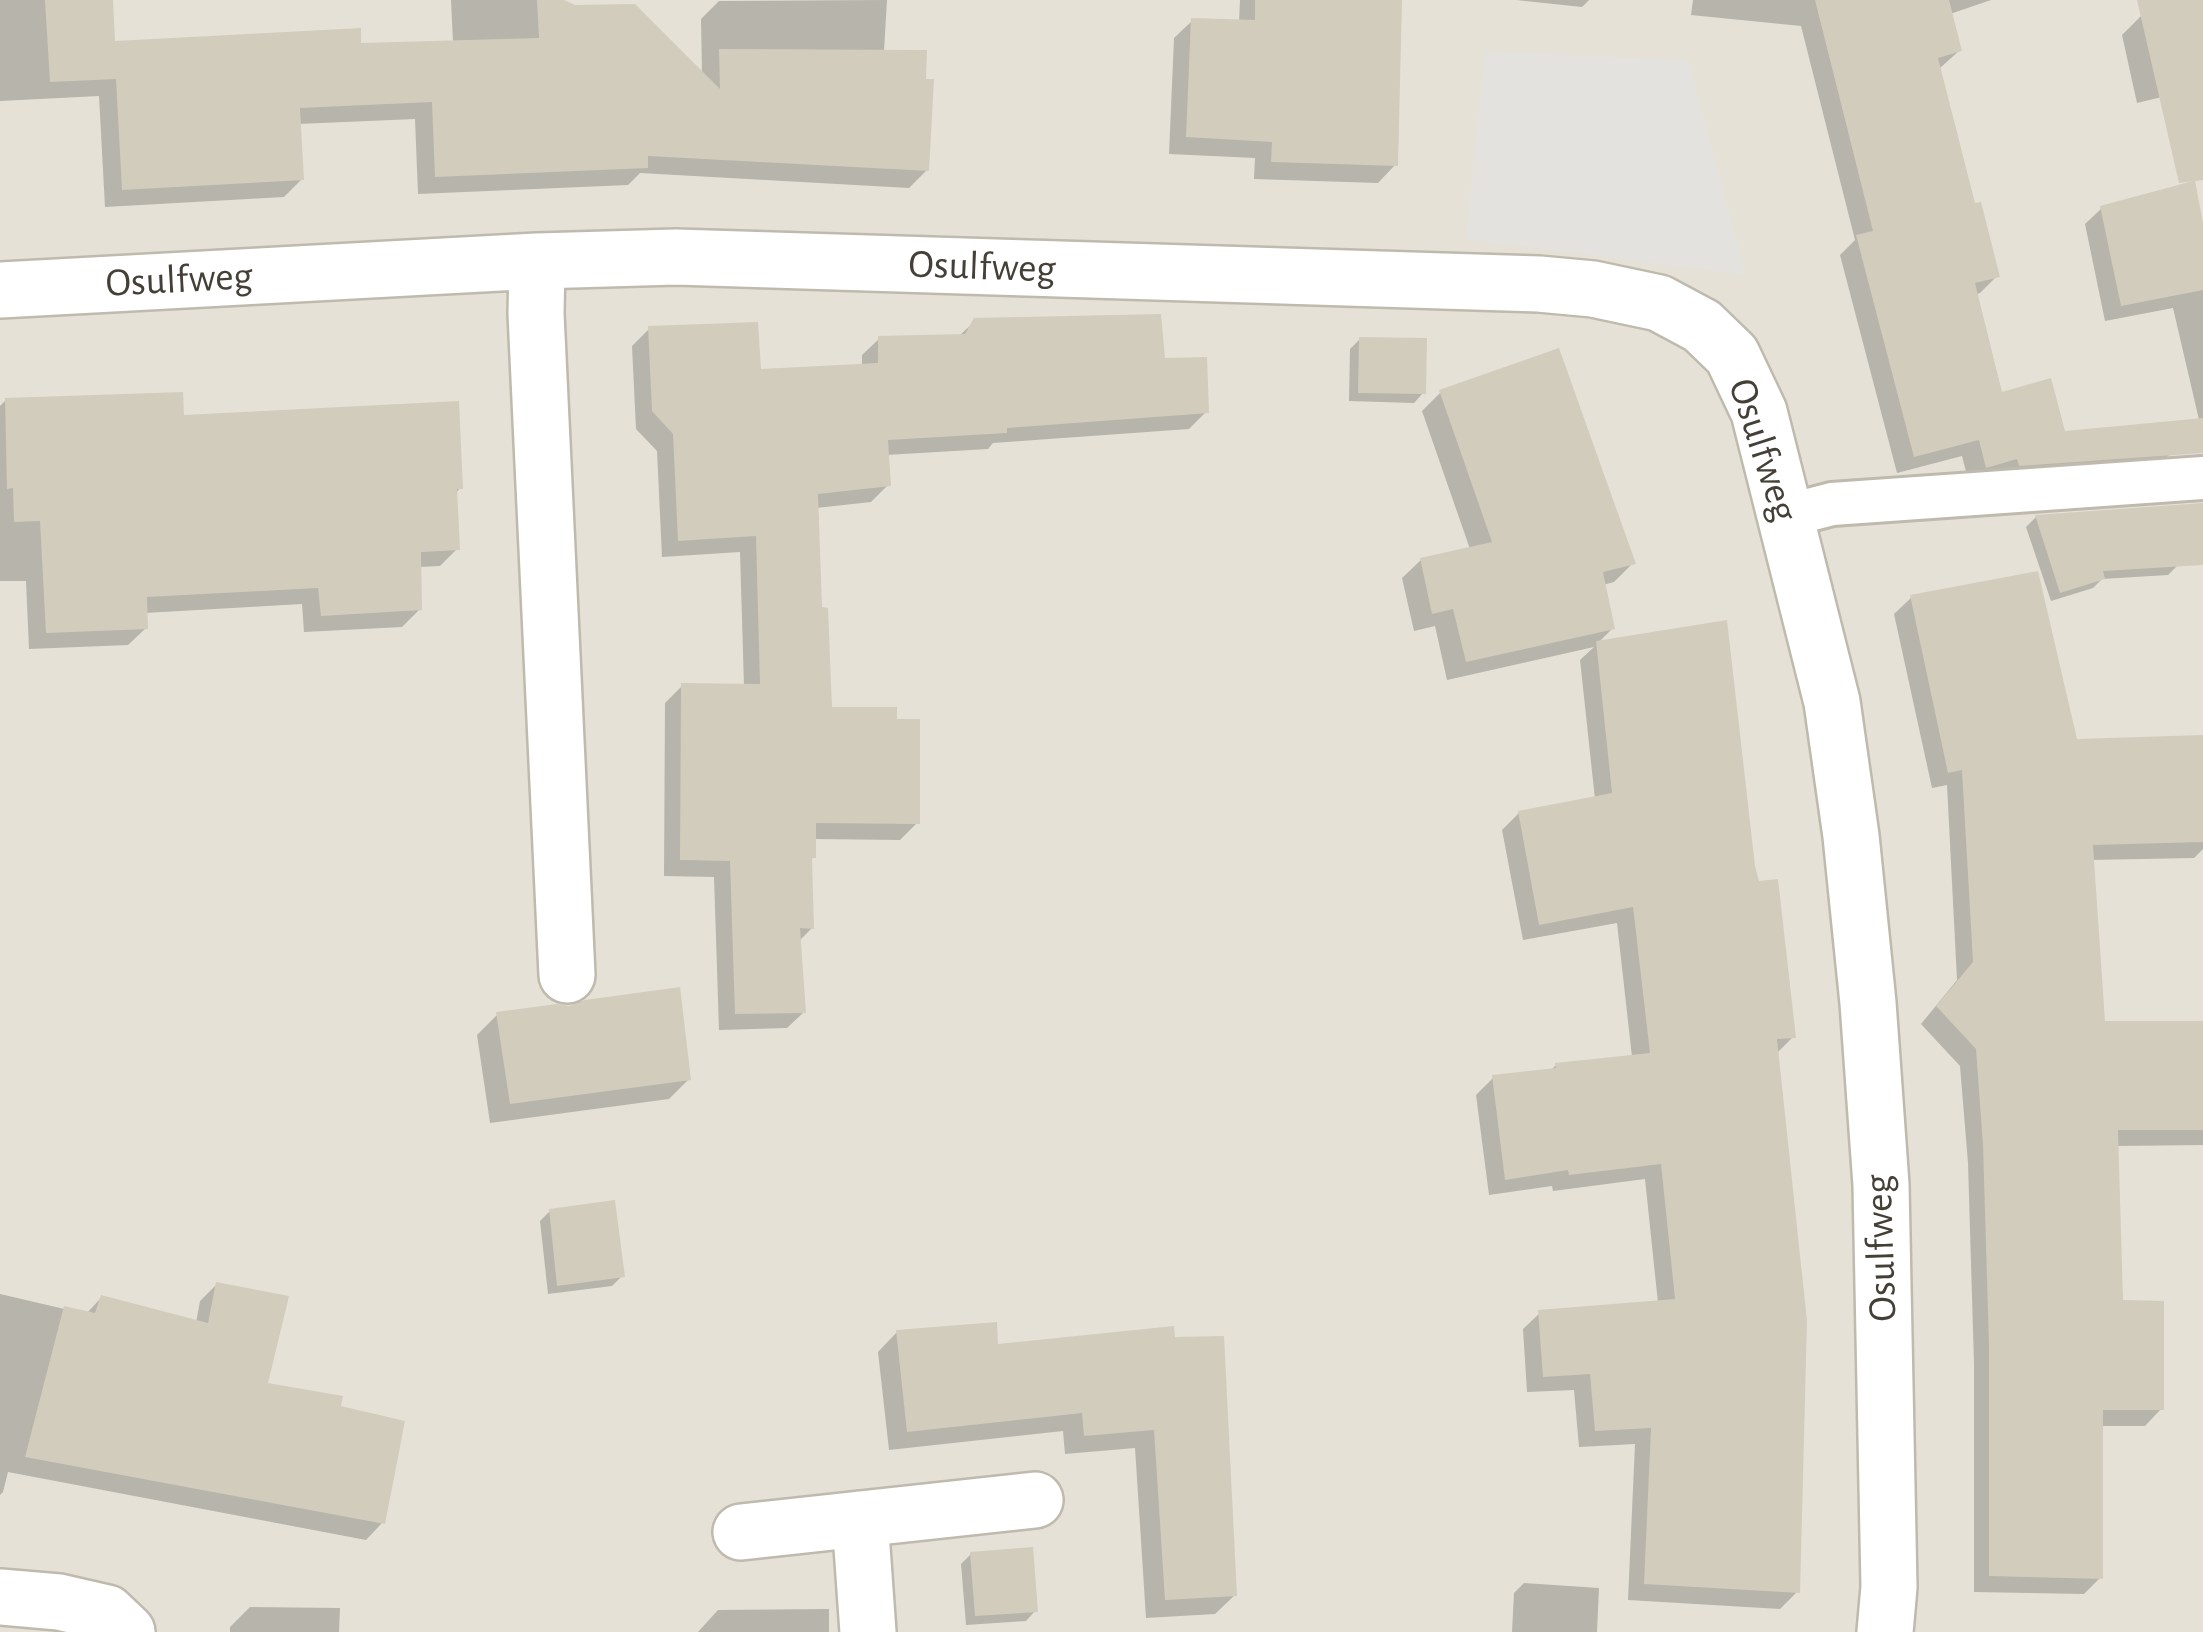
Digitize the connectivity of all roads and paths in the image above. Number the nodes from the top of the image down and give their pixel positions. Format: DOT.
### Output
graph roads {
  1 [pos="538,261"];
  2 [pos="0,290"];
  3 [pos="2203,478"];
  4 [pos="1786,516"];
  5 [pos="567,976"];
  6 [pos="1035,1500"];
  7 [pos="860,1519"];
  8 [pos="741,1532"];
  9 [pos="0,1597"];
  10 [pos="126,1632"];
  11 [pos="868,1632"];
  12 [pos="1885,1632"];
  1 -- 2 [label="street, Osulfweg"];
  1 -- 4 [label="street, Osulfweg"];
  1 -- 5 [label="street"];
  3 -- 4 [label="lane"];
  4 -- 12 [label="street, Osulfweg"];
  6 -- 7 [label="street"];
  7 -- 8 [label="street"];
  7 -- 11 [label="street"];
  9 -- 10 [label="street"];
}
